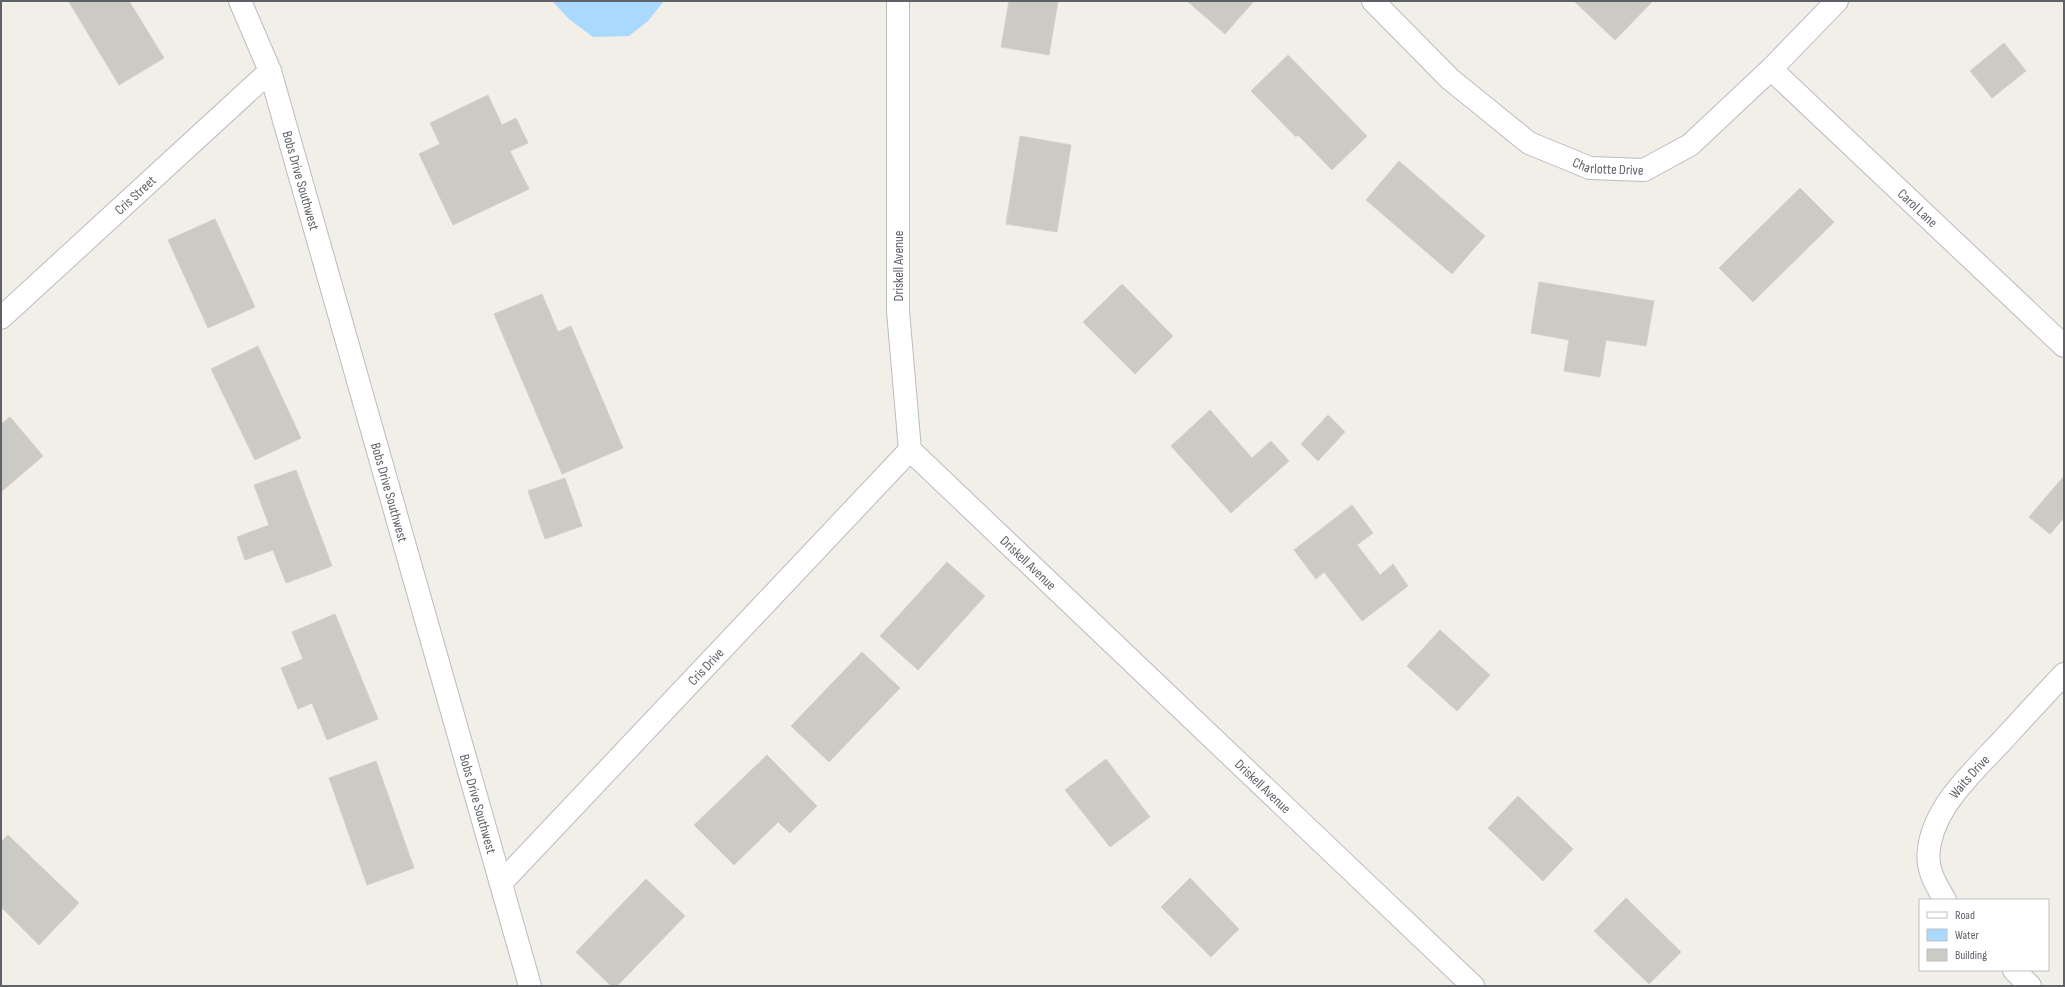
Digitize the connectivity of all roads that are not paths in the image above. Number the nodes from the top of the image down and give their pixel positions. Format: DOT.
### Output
graph roads {
  1 [pos="240,1"];
  2 [pos="898,1"];
  3 [pos="1373,1"];
  4 [pos="1837,1"];
  5 [pos="1771,69"];
  6 [pos="270,71"];
  7 [pos="1,318"];
  8 [pos="2064,346"];
  9 [pos="910,450"];
  10 [pos="2064,674"];
  11 [pos="501,883"];
  12 [pos="1944,899"];
  13 [pos="2015,971"];
  14 [pos="530,986"];
  15 [pos="1473,986"];
  16 [pos="2030,986"];
  1 -- 6 [label="street, Bobs Drive Southwest"];
  2 -- 9 [label="street, Driskell Avenue"];
  3 -- 5 [label="street, Charlotte Drive"];
  4 -- 5 [label="street, Charlotte Drive"];
  5 -- 8 [label="street, Carol Lane"];
  6 -- 7 [label="street, Cris Street"];
  6 -- 11 [label="street, Bobs Drive Southwest"];
  9 -- 11 [label="street, Cris Drive"];
  9 -- 15 [label="street, Driskell Avenue"];
  10 -- 12 [label="street, Waits Drive"];
  11 -- 14 [label="street, Bobs Drive Southwest"];
  13 -- 16 [label="street"];
}
